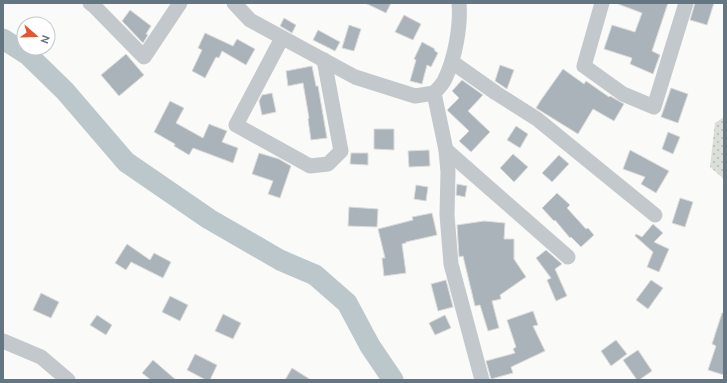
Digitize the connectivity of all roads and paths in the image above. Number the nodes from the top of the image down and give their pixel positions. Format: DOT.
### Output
graph roads {
  1 [pos="180,3"];
  2 [pos="234,3"];
  3 [pos="459,3"];
  4 [pos="602,3"];
  5 [pos="686,3"];
  6 [pos="94,4"];
  7 [pos="282,38"];
  8 [pos="324,60"];
  9 [pos="452,62"];
  10 [pos="434,93"];
  11 [pos="446,150"];
  12 [pos="655,215"];
  13 [pos="568,257"];
  14 [pos="3,341"];
  15 [pos="68,380"];
  16 [pos="482,380"];
  1 -- 6 [label="street"];
  2 -- 7 [label="street"];
  3 -- 9 [label="street"];
  4 -- 5 [label="street"];
  7 -- 8 [label="street"];
  7 -- 8 [label="street"];
  8 -- 10 [label="street"];
  9 -- 10 [label="street"];
  9 -- 12 [label="street"];
  10 -- 11 [label="street"];
  11 -- 13 [label="street"];
  11 -- 16 [label="street"];
  14 -- 15 [label="street"];
}
